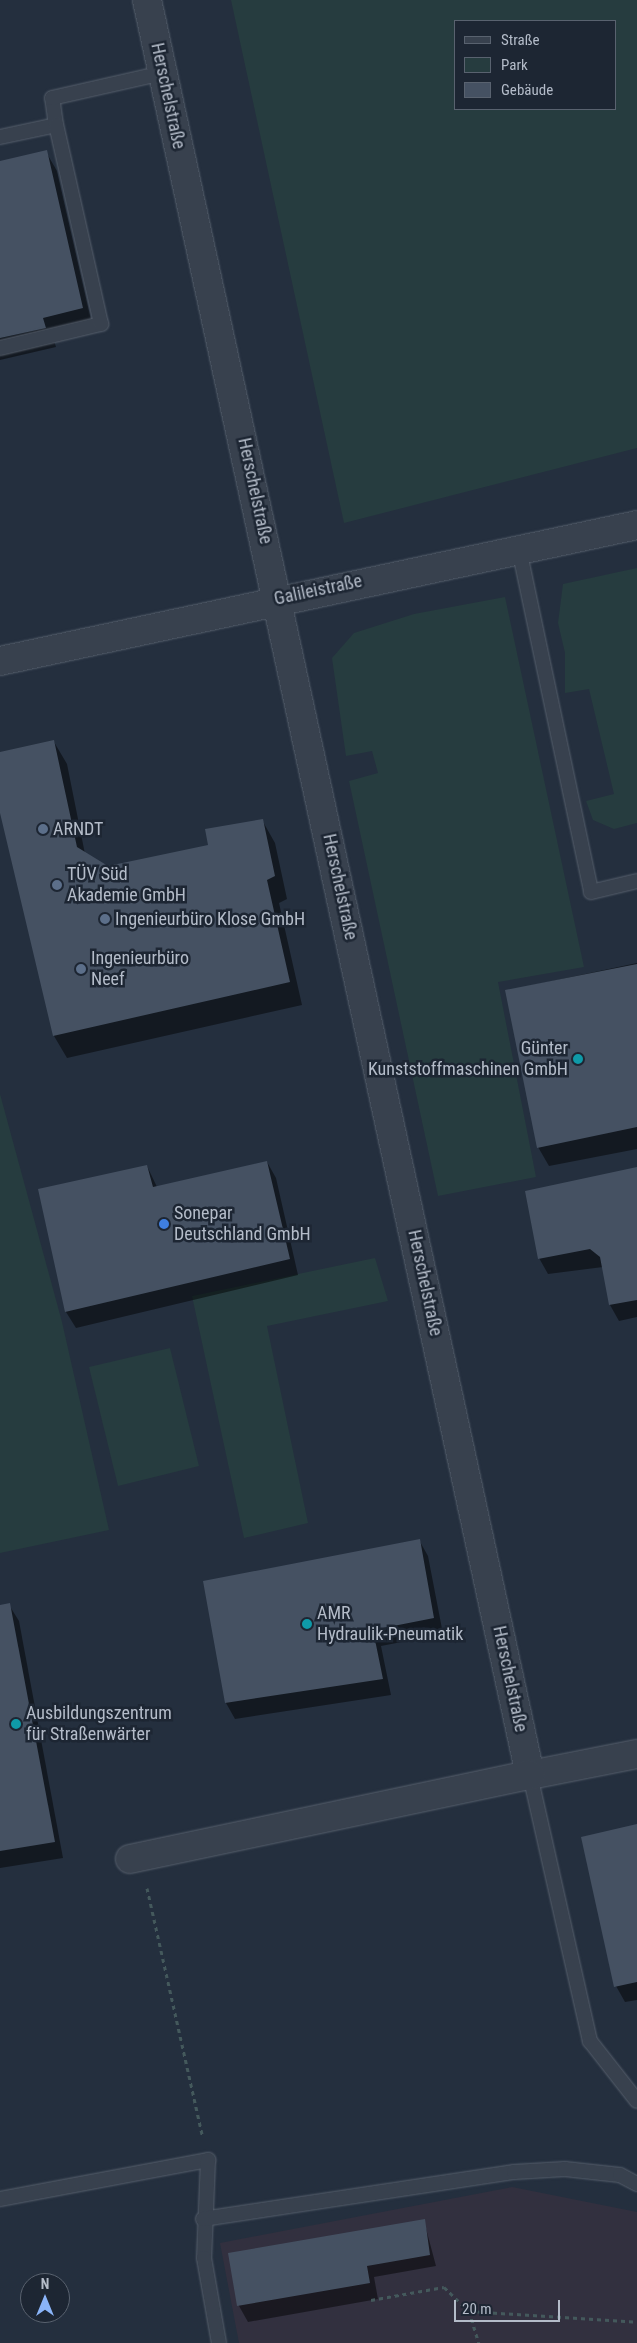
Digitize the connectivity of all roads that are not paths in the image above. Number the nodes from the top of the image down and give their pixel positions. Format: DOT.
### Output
graph roads {
  1 [pos="147,0"];
  2 [pos="163,74"];
  3 [pos="56,125"];
  4 [pos="0,137"];
  5 [pos="0,348"];
  6 [pos="637,524"];
  7 [pos="520,549"];
  8 [pos="278,598"];
  9 [pos="0,661"];
  10 [pos="637,882"];
  11 [pos="637,1754"];
  12 [pos="530,1775"];
  13 [pos="135,1858"];
  14 [pos="637,2101"];
  15 [pos="637,2184"];
  16 [pos="0,2200"];
  17 [pos="203,2219"];
  18 [pos="219,2343"];
  1 -- 2 [label="street, Herschelstraße"];
  2 -- 3 [label="lane"];
  2 -- 8 [label="street, Herschelstraße"];
  3 -- 4 [label="lane"];
  3 -- 5 [label="lane"];
  6 -- 7 [label="street, Galileistraße"];
  7 -- 8 [label="street, Galileistraße"];
  7 -- 10 [label="lane"];
  8 -- 9 [label="street, Galileistraße"];
  8 -- 12 [label="street, Herschelstraße"];
  11 -- 12 [label="street"];
  12 -- 13 [label="street"];
  12 -- 14 [label="lane"];
  15 -- 17 [label="lane"];
  16 -- 17 [label="lane"];
  17 -- 18 [label="lane"];
}
